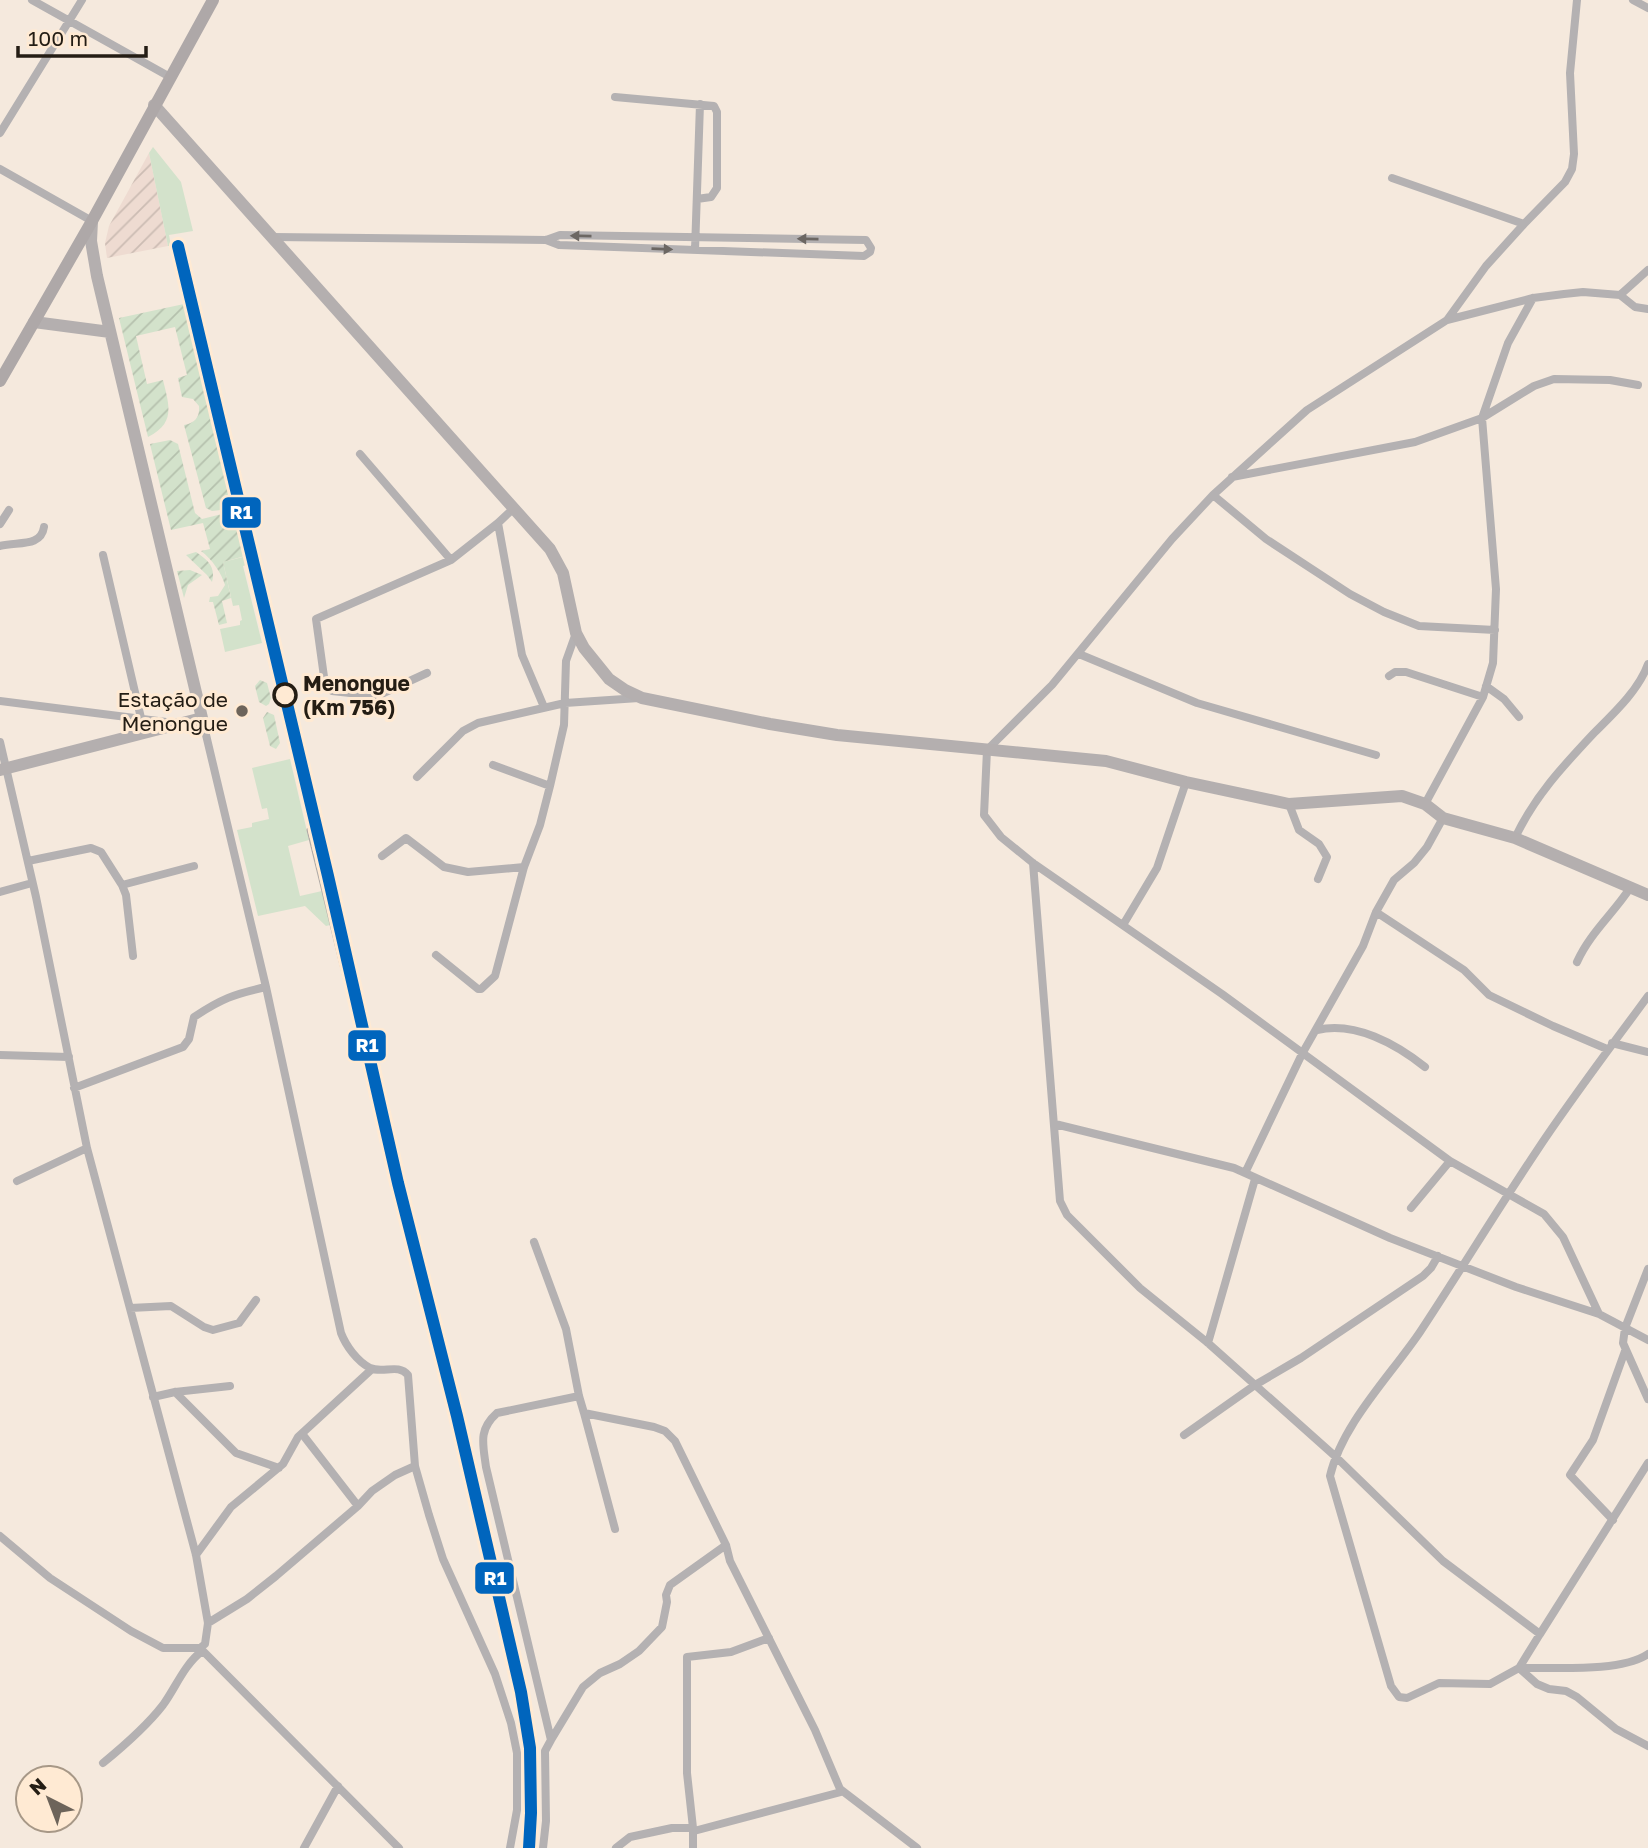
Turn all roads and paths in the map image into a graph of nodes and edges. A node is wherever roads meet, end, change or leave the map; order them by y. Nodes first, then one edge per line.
1 (32, 0) edge
2 (82, 0) edge
3 (213, 0) edge
4 (1577, 0) edge
5 (1633, 0) edge
6 (1648, 8) edge
7 (70, 21) junction
8 (170, 77) junction
9 (615, 97) dead end
10 (700, 104) junction
11 (154, 105) junction
12 (0, 133) edge
13 (0, 169) edge
14 (1392, 178) dead end
15 (697, 198) junction
16 (92, 221) junction
17 (1524, 224) junction
18 (273, 237) junction
19 (695, 238) junction
20 (546, 240) junction
21 (695, 250) junction
22 (1648, 270) edge
23 (1620, 295) junction
24 (1533, 298) junction
25 (1648, 309) edge
26 (1447, 320) junction
27 (34, 323) junction
28 (110, 332) junction
29 (0, 381) edge
30 (1638, 385) dead end
31 (1482, 418) junction
32 (360, 454) dead end
33 (1231, 478) junction
34 (1213, 495) junction
35 (514, 508) junction
36 (9, 510) dead end
37 (498, 523) junction
38 (0, 524) edge
39 (44, 527) dead end
40 (0, 546) edge
41 (103, 555) dead end
42 (451, 560) junction
43 (1496, 630) junction
44 (576, 633) junction
45 (1080, 654) junction
46 (1647, 671) edge
47 (428, 673) dead end
48 (1389, 676) dead end
49 (1486, 687) junction
50 (1483, 697) junction
51 (642, 698) junction
52 (0, 701) edge
53 (565, 703) junction
54 (544, 707) junction
55 (141, 718) junction
56 (202, 718) junction
57 (1519, 718) dead end
58 (179, 724) junction
59 (0, 742) edge
60 (987, 750) junction
61 (1376, 755) dead end
62 (493, 765) dead end
63 (3, 769) edge
64 (417, 777) dead end
65 (1186, 782) junction
66 (550, 786) junction
67 (1289, 804) junction
68 (1425, 804) junction
69 (1443, 817) junction
70 (1515, 838) junction
71 (383, 856) dead end
72 (28, 862) junction
73 (1033, 863) junction
74 (194, 866) dead end
75 (524, 867) junction
76 (1318, 879) dead end
77 (32, 883) junction
78 (122, 886) junction
79 (1630, 888) junction
80 (0, 892) edge
81 (1648, 895) edge
82 (1376, 912) junction
83 (1123, 925) junction
84 (436, 955) dead end
85 (133, 956) dead end
86 (1577, 962) dead end
87 (266, 987) junction
88 (1648, 996) edge
89 (1317, 1030) junction
90 (1609, 1046) junction
91 (1648, 1052) edge
92 (1302, 1054) junction
93 (0, 1055) edge
94 (69, 1057) junction
95 (1425, 1068) dead end
96 (74, 1088) junction
97 (1055, 1124) junction
98 (87, 1148) junction
99 (1450, 1160) junction
100 (1245, 1173) junction
101 (1255, 1179) junction
102 (17, 1181) dead end
103 (1509, 1194) junction
104 (1412, 1208) dead end
105 (534, 1242) dead end
106 (1438, 1256) junction
107 (1462, 1266) junction
108 (1648, 1269) edge
109 (256, 1300) dead end
110 (130, 1308) junction
111 (1599, 1314) junction
112 (1625, 1328) junction
113 (1648, 1340) edge
114 (1208, 1343) junction
115 (1625, 1351) junction
116 (372, 1369) junction
117 (1255, 1385) junction
118 (230, 1387) dead end
119 (175, 1392) junction
120 (579, 1396) junction
121 (153, 1397) junction
122 (1648, 1399) edge
123 (584, 1413) junction
124 (303, 1435) junction
125 (1184, 1435) dead end
126 (1336, 1457) junction
127 (1648, 1463) edge
128 (415, 1466) junction
129 (278, 1468) junction
130 (358, 1506) junction
131 (1612, 1520) junction
132 (615, 1529) dead end
133 (0, 1536) edge
134 (726, 1545) junction
135 (197, 1555) junction
136 (208, 1623) junction
137 (1540, 1634) junction
138 (769, 1638) junction
139 (201, 1650) junction
140 (1648, 1654) edge
141 (1519, 1668) junction
142 (551, 1740) junction
143 (1648, 1746) edge
144 (103, 1763) dead end
145 (338, 1786) junction
146 (840, 1788) junction
147 (693, 1828) junction
148 (304, 1848) edge
149 (398, 1848) edge
150 (510, 1848) edge
151 (543, 1848) edge
152 (616, 1848) edge
153 (693, 1848) edge
154 (917, 1848) edge

1 - 7 street
2 - 7 street
3 - 8 main road
4 - 17 street
5 - 6 street
7 - 8 street
7 - 12 street
8 - 11 main road
9 - 10 street
10 - 15 street
10 - 15 street
11 - 16 main road
11 - 18 street
13 - 16 street
14 - 17 street
15 - 19 street
16 - 27 main road
16 - 28 street
17 - 26 street
18 - 20 street
18 - 35 street
19 -> 20 street
19 - 21 street
21 -> 19 street
20 -> 21 street
22 - 23 street
23 - 24 street
23 - 25 street
24 - 26 street
24 - 31 street
26 - 33 street
27 - 28 street
27 - 29 main road
28 - 56 street
30 - 31 street
31 - 33 street
31 - 43 street
32 - 42 street
33 - 34 street
34 - 43 street
34 - 45 street
35 - 37 street
35 - 44 street
36 - 38 street
37 - 42 street
37 - 54 street
39 - 40 street
41 - 55 street
42 - 47 street
43 - 49 street
44 - 51 street
44 - 53 street
45 - 60 street
45 - 61 street
46 - 70 street
48 - 50 street
49 - 50 street
49 - 57 street
50 - 68 street
51 - 53 street
51 - 60 street
52 - 55 street
53 - 54 street
53 - 66 street
54 - 64 street
55 - 58 street
56 - 58 street
56 - 87 street
58 - 63 street
59 - 63 street
60 - 65 street
60 - 73 street
62 - 66 street
63 - 72 street
65 - 67 street
65 - 83 street
66 - 75 street
67 - 68 street
67 - 76 street
68 - 69 street
69 - 70 street
69 - 82 street
70 - 79 street
71 - 75 street
72 - 77 street
72 - 78 street
73 - 83 street
73 - 97 street
74 - 78 street
75 - 84 street
77 - 80 street
77 - 94 street
78 - 85 street
79 - 81 street
79 - 86 street
82 - 89 street
82 - 90 street
83 - 92 street
87 - 96 street
87 - 116 street
88 - 90 street
89 - 92 street
89 - 95 street
90 - 91 street
90 - 103 street
92 - 99 street
92 - 100 street
93 - 94 street
94 - 96 street
96 - 98 street
97 - 100 street
97 - 114 street
98 - 102 street
98 - 110 street
99 - 103 street
99 - 104 street
100 - 101 street
101 - 106 street
101 - 114 street
103 - 107 street
103 - 111 street
105 - 120 street
106 - 107 street
106 - 117 street
107 - 111 street
107 - 126 street
108 - 112 street
109 - 110 street
110 - 121 street
111 - 112 street
112 - 113 street
112 - 115 street
114 - 117 street
115 - 122 street
115 - 131 street
116 - 124 street
116 - 128 street
117 - 125 street
117 - 126 street
118 - 119 street
119 - 121 street
119 - 129 street
120 - 123 street
120 - 142 street
121 - 135 street
123 - 132 street
123 - 134 street
124 - 129 street
124 - 130 street
126 - 137 street
126 - 141 street
127 - 131 street
128 - 130 street
128 - 150 street
129 - 135 street
130 - 136 street
131 - 137 street
133 - 139 street
134 - 138 street
134 - 142 street
135 - 136 street
136 - 139 street
137 - 141 street
138 - 146 street
138 - 147 street
139 - 144 street
139 - 145 street
140 - 141 street
141 - 143 street
142 - 151 street
145 - 148 street
145 - 149 street
146 - 147 street
146 - 154 street
147 - 152 street
147 - 153 street

